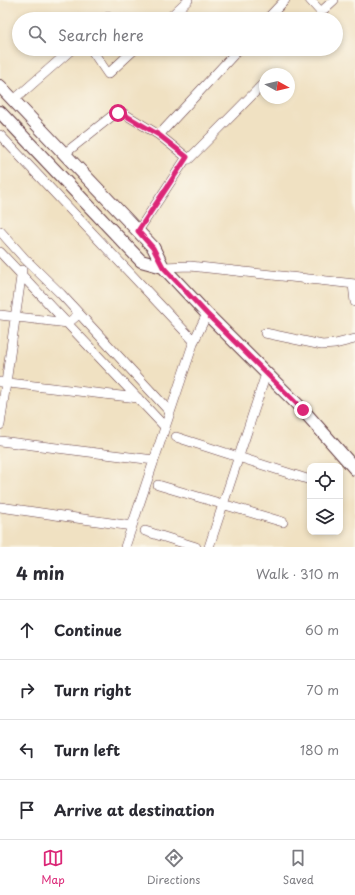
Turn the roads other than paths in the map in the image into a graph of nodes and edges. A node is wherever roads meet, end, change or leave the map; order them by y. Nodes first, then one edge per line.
1 (188, 0) edge
2 (285, 0) edge
3 (310, 0) edge
4 (334, 0) edge
5 (175, 12) edge
6 (274, 12) edge
7 (64, 56) edge
8 (96, 56) edge
9 (127, 56) edge
10 (232, 56) edge
11 (0, 86) edge
12 (259, 88) edge
13 (14, 100) junction
14 (0, 112) edge
15 (0, 135) edge
16 (159, 135) junction
17 (64, 154) junction
18 (187, 157) junction
19 (0, 231) edge
20 (138, 231) junction
21 (9, 240) junction
22 (0, 252) edge
23 (26, 259) junction
24 (163, 267) junction
25 (21, 273) junction
26 (354, 284) edge
27 (355, 302) edge
28 (79, 314) junction
29 (207, 314) junction
30 (0, 315) edge
31 (14, 317) junction
32 (68, 323) junction
33 (265, 333) dead end
34 (355, 339) edge
35 (194, 341) junction
36 (266, 374) junction
37 (3, 382) edge
38 (138, 398) junction
39 (170, 412) junction
40 (0, 425) edge
41 (165, 427) junction
42 (176, 437) dead end
43 (0, 441) edge
44 (239, 456) junction
45 (154, 460) junction
46 (355, 469) edge
47 (307, 479) dead end
48 (158, 485) dead end
49 (223, 505) junction
50 (0, 507) edge
51 (283, 522) dead end
52 (132, 526) junction
53 (145, 531) dead end
54 (125, 547) edge
55 (196, 547) edge
56 (209, 547) edge

1 - 5 street
2 - 6 street
3 - 4 street
7 - 13 street
8 - 9 street
10 - 16 street
11 - 13 street
12 - 18 street
13 - 17 street
14 - 24 street
15 - 35 street
16 - 17 street
16 - 18 street
17 - 20 street
18 - 20 street
19 - 21 street
20 - 24 street
21 - 22 street
21 - 23 street
22 - 25 street
23 - 25 street
23 - 28 street
24 - 26 street
24 - 29 street
25 - 31 street
25 - 32 street
26 - 27 street
28 - 32 street
28 - 39 street
29 - 35 street
29 - 36 street
30 - 31 street
31 - 32 street
31 - 37 street
32 - 38 street
33 - 34 street
35 - 39 street
36 - 44 street
36 - 46 street
37 - 38 street
37 - 40 street
38 - 41 street
39 - 41 street
41 - 45 street
42 - 44 street
43 - 45 street
44 - 47 street
44 - 49 street
45 - 52 street
48 - 49 street
49 - 51 street
49 - 56 street
50 - 52 street
52 - 54 street
53 - 55 street

